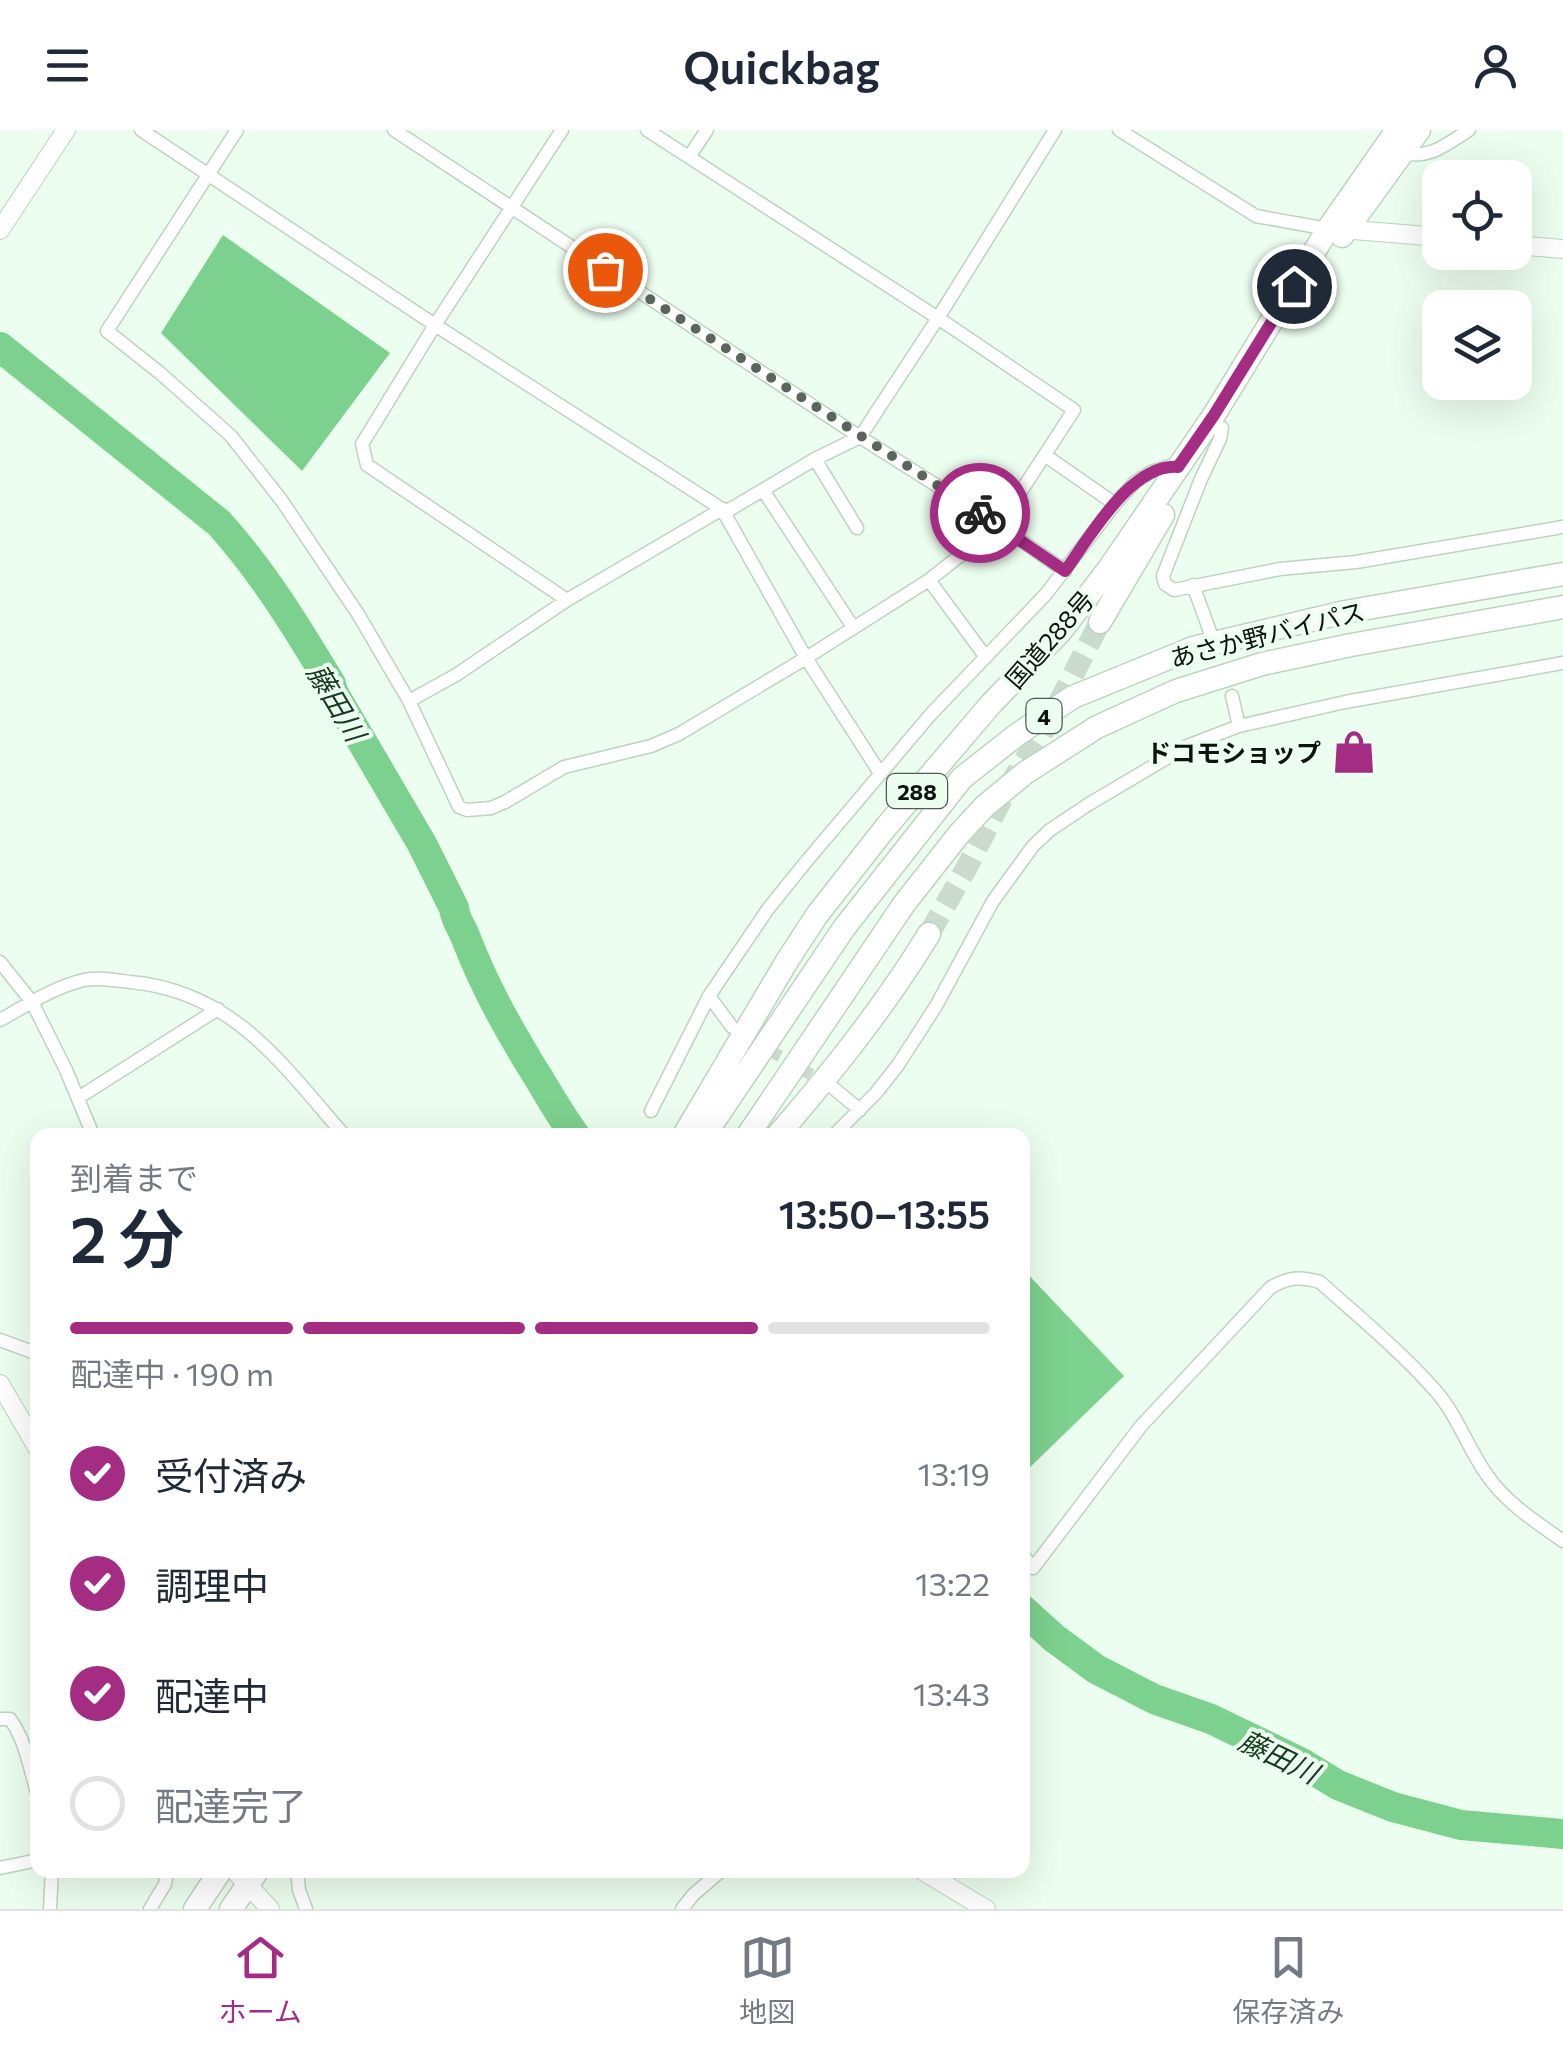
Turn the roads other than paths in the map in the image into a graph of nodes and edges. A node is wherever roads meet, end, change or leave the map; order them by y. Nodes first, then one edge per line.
1 (66, 130) edge
2 (141, 130) edge
3 (238, 130) edge
4 (394, 130) edge
5 (562, 130) edge
6 (647, 130) edge
7 (706, 130) edge
8 (1055, 130) edge
9 (1119, 130) edge
10 (1420, 130) edge
11 (1468, 130) edge
12 (1395, 142) edge
13 (689, 157) junction
14 (208, 174) junction
15 (510, 208) junction
16 (1337, 229) junction
17 (0, 230) edge
18 (1422, 236) edge
19 (1532, 246) edge
20 (1563, 249) edge
21 (938, 318) junction
22 (435, 325) junction
23 (1222, 428) junction
24 (860, 437) junction
25 (1046, 456) junction
26 (815, 459) junction
27 (1178, 467) junction
28 (762, 490) junction
29 (1114, 504) junction
30 (722, 509) junction
31 (999, 525) junction
32 (1563, 527) edge
33 (857, 528) dead end
34 (1065, 571) junction
35 (1563, 574) edge
36 (928, 580) junction
37 (1193, 585) junction
38 (567, 600) junction
39 (1563, 607) edge
40 (1100, 622) tunnel mouth
41 (853, 627) junction
42 (1213, 640) dead end
43 (985, 656) junction
44 (806, 658) junction
45 (1563, 663) edge
46 (1232, 696) dead end
47 (409, 701) junction
48 (1238, 726) junction
49 (880, 773) junction
50 (929, 934) tunnel mouth
51 (0, 962) edge
52 (709, 996) junction
53 (32, 1002) junction
54 (218, 1009) junction
55 (0, 1020) edge
56 (732, 1027) tunnel mouth
57 (832, 1086) tunnel mouth
58 (78, 1098) junction
59 (860, 1110) junction
60 (651, 1111) dead end
61 (89, 1128) edge
62 (338, 1128) edge
63 (688, 1128) edge
64 (711, 1128) edge
65 (753, 1128) edge
66 (784, 1128) edge
67 (841, 1128) edge
68 (0, 1340) edge
69 (30, 1351) edge
70 (0, 1384) edge
71 (30, 1435) edge
72 (1563, 1541) edge
73 (1030, 1564) edge
74 (0, 1719) edge
75 (30, 1769) edge
76 (30, 1862) edge
77 (0, 1868) edge
78 (52, 1878) edge
79 (166, 1878) edge
80 (216, 1878) edge
81 (246, 1878) edge
82 (249, 1878) edge
83 (298, 1878) edge
84 (713, 1878) edge
85 (934, 1878) edge
86 (50, 1909) edge
87 (150, 1909) edge
88 (195, 1909) edge
89 (231, 1909) edge
90 (270, 1909) edge
91 (306, 1909) edge
92 (682, 1909) edge
93 (986, 1909) edge

1 - 17 street
2 - 14 street
3 - 14 street
4 - 15 street
5 - 15 street
6 - 13 street
7 - 13 street
8 - 21 street
9 - 16 street
10 - 12 highway, 国道288号 / 288
11 - 12 street
12 - 16 highway, 国道288号 / 288
13 - 21 street
14 - 22 street
14 - 47 street
15 - 22 street
15 - 24 street
16 - 18 street
16 - 23 highway, 国道288号 / 288
16 - 27 highway, 国道288号 / 288
19 - 20 street
21 - 24 street
21 - 25 street
22 - 30 street
22 - 38 street
23 - 37 street
23 - 40 highway, 国道288号 / 288
24 - 26 street
24 - 31 street
25 - 29 street
25 - 31 street
26 - 28 street
26 - 33 street
27 - 29 street
27 - 63 highway, 国道288号 / 288
28 - 30 street
28 - 41 street
29 - 34 street
30 - 38 street
30 - 44 street
31 - 34 street
31 - 36 street
32 - 37 street
34 - 43 street
35 - 64 highway, あさか野バイパス / 4
36 - 41 street
36 - 43 street
37 - 42 street
38 - 47 street
39 - 65 highway, あさか野バイパス / 4
41 - 44 street
43 - 49 street
44 - 47 street
44 - 49 street
45 - 48 street
46 - 48 street
48 - 59 street
49 - 52 street
50 - 66 highway
51 - 53 street
52 - 56 street
52 - 60 street
53 - 54 street
53 - 55 street
53 - 58 street
54 - 58 street
54 - 62 street
57 - 59 street
58 - 61 street
59 - 67 street
68 - 69 street
70 - 71 street
72 - 73 street
74 - 75 street
76 - 77 street
78 - 86 street
79 - 87 street
80 - 88 highway
81 - 89 highway
82 - 90 street
83 - 91 street
84 - 92 street
85 - 93 street

